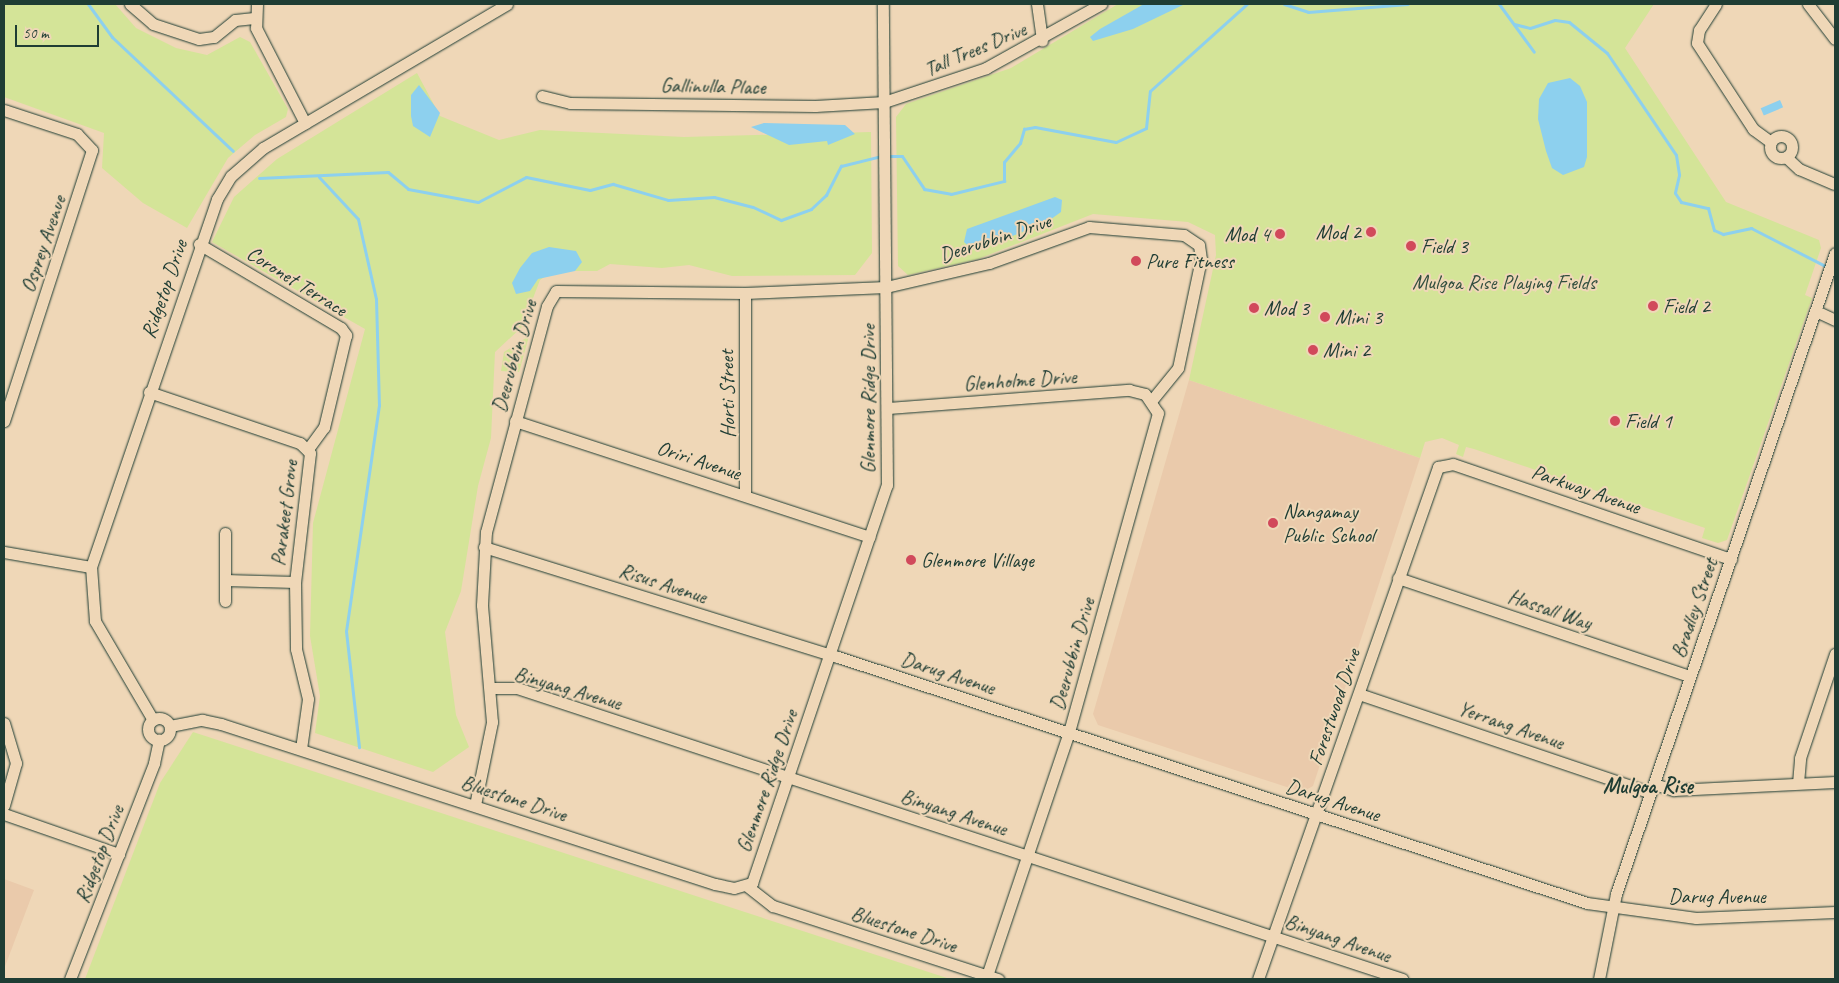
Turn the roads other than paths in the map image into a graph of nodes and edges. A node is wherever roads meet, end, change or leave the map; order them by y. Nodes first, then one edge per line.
1 (130, 4) edge
2 (257, 4) edge
3 (507, 4) edge
4 (883, 4) edge
5 (1037, 4) edge
6 (1101, 4) edge
7 (1716, 4) edge
8 (1808, 4) edge
9 (254, 18) junction
10 (1835, 39) edge
11 (1042, 41) junction
12 (542, 96) dead end
13 (884, 102) junction
14 (4, 110) edge
15 (305, 123) junction
16 (1834, 184) dead end
17 (199, 244) junction
18 (1835, 253) edge
19 (886, 287) junction
20 (745, 294) junction
21 (1816, 311) junction
22 (1835, 320) edge
23 (149, 392) junction
24 (1152, 400) junction
25 (888, 408) junction
26 (4, 421) edge
27 (515, 421) junction
28 (308, 449) junction
29 (1433, 475) joint
30 (745, 494) junction
31 (225, 533) dead end
32 (870, 537) junction
33 (484, 547) junction
34 (4, 552) edge
35 (1730, 558) junction
36 (91, 567) junction
37 (1398, 578) junction
38 (225, 580) junction
39 (295, 582) junction
40 (225, 601) dead end
41 (1835, 654) edge
42 (830, 656) junction
43 (1690, 676) junction
44 (492, 688) junction
45 (1359, 694) junction
46 (153, 720) junction
47 (4, 723) edge
48 (170, 726) junction
49 (1069, 732) junction
50 (159, 740) junction
51 (301, 749) junction
52 (788, 777) junction
53 (1835, 782) edge
54 (1798, 784) junction
55 (1652, 788) junction
56 (4, 805) edge
57 (475, 805) junction
58 (4, 814) edge
59 (1317, 814) junction
60 (119, 854) junction
61 (1027, 856) junction
62 (715, 884) joint
63 (747, 886) junction
64 (1613, 908) junction
65 (1835, 912) edge
66 (1275, 937) junction
67 (992, 977) edge
68 (70, 979) edge
69 (1258, 979) edge
70 (1402, 979) edge
71 (1599, 979) edge

1 - 9 street
2 - 9 street
3 - 15 street, Ridgetop Drive
4 - 13 street, Glenmore Ridge Drive
5 - 11 street
6 - 11 street, Tall Trees Drive
7 - 16 street
8 - 10 street
9 - 15 street
11 - 13 street, Tall Trees Drive
12 - 13 street, Gallinulla Place
13 - 19 street, Glenmore Ridge Drive
14 - 26 street, Osprey Avenue
15 - 17 street, Ridgetop Drive
17 - 23 street, Ridgetop Drive
17 - 28 street, Coronet Terrace
18 - 21 street, Bradley Street
19 - 20 street, Deerubbin Drive
19 - 24 street, Deerubbin Drive
19 - 25 street, Glenmore Ridge Drive
20 - 27 street, Deerubbin Drive
20 - 30 street, Horti Street
21 - 22 street
21 - 35 street, Bradley Street
23 - 28 street, Parakeet Grove
23 - 36 street, Ridgetop Drive
24 - 25 street, Glenholme Drive
24 - 49 street, Deerubbin Drive
25 - 32 street, Glenmore Ridge Drive
27 - 30 street, Oriri Avenue
27 - 33 street, Deerubbin Drive
28 - 39 street, Parakeet Grove
29 - 35 street, Parkway Avenue
29 - 37 street, Forestwood Drive
30 - 32 street, Oriri Avenue
31 - 38 street
32 - 42 street, Glenmore Ridge Drive
33 - 42 street, Risus Avenue
33 - 44 street, Deerubbin Drive
34 - 36 street
35 - 43 street, Bradley Street
36 - 46 street, Ridgetop Drive
37 - 43 street, Hassall Way
37 - 45 street, Forestwood Drive
38 - 39 street
38 - 40 street
39 - 51 street, Parakeet Grove
41 - 54 street
42 - 49 street, Darug Avenue
42 - 52 street, Glenmore Ridge Drive
43 - 55 street, Bradley Street
44 - 52 street, Binyang Avenue
44 - 57 street, Deerubbin Drive
45 - 55 street, Yerrang Avenue
45 - 59 street, Forestwood Drive
46 - 48 street
46 - 50 street
47 - 56 street
48 - 50 street
48 - 51 street, Bluestone Drive
49 - 59 street, Darug Avenue
49 - 61 street, Deerubbin Drive
50 - 60 street, Ridgetop Drive
51 - 57 street, Bluestone Drive
52 - 61 street, Binyang Avenue
52 - 63 street, Glenmore Ridge Drive
53 - 54 street, Yerrang Avenue
54 - 55 street, Yerrang Avenue
55 - 64 street, Bradley Street
57 - 62 street, Bluestone Drive
58 - 60 street
59 - 64 street, Darug Avenue
59 - 66 street, Forestwood Drive
60 - 68 street, Ridgetop Drive
61 - 66 street, Binyang Avenue
61 - 67 street, Deerubbin Drive
62 - 63 street, Glenmore Ridge Drive
63 - 67 street, Bluestone Drive
64 - 65 street, Darug Avenue
64 - 71 street, Bradley Street
66 - 69 street, Forestwood Drive
66 - 70 street, Binyang Avenue

